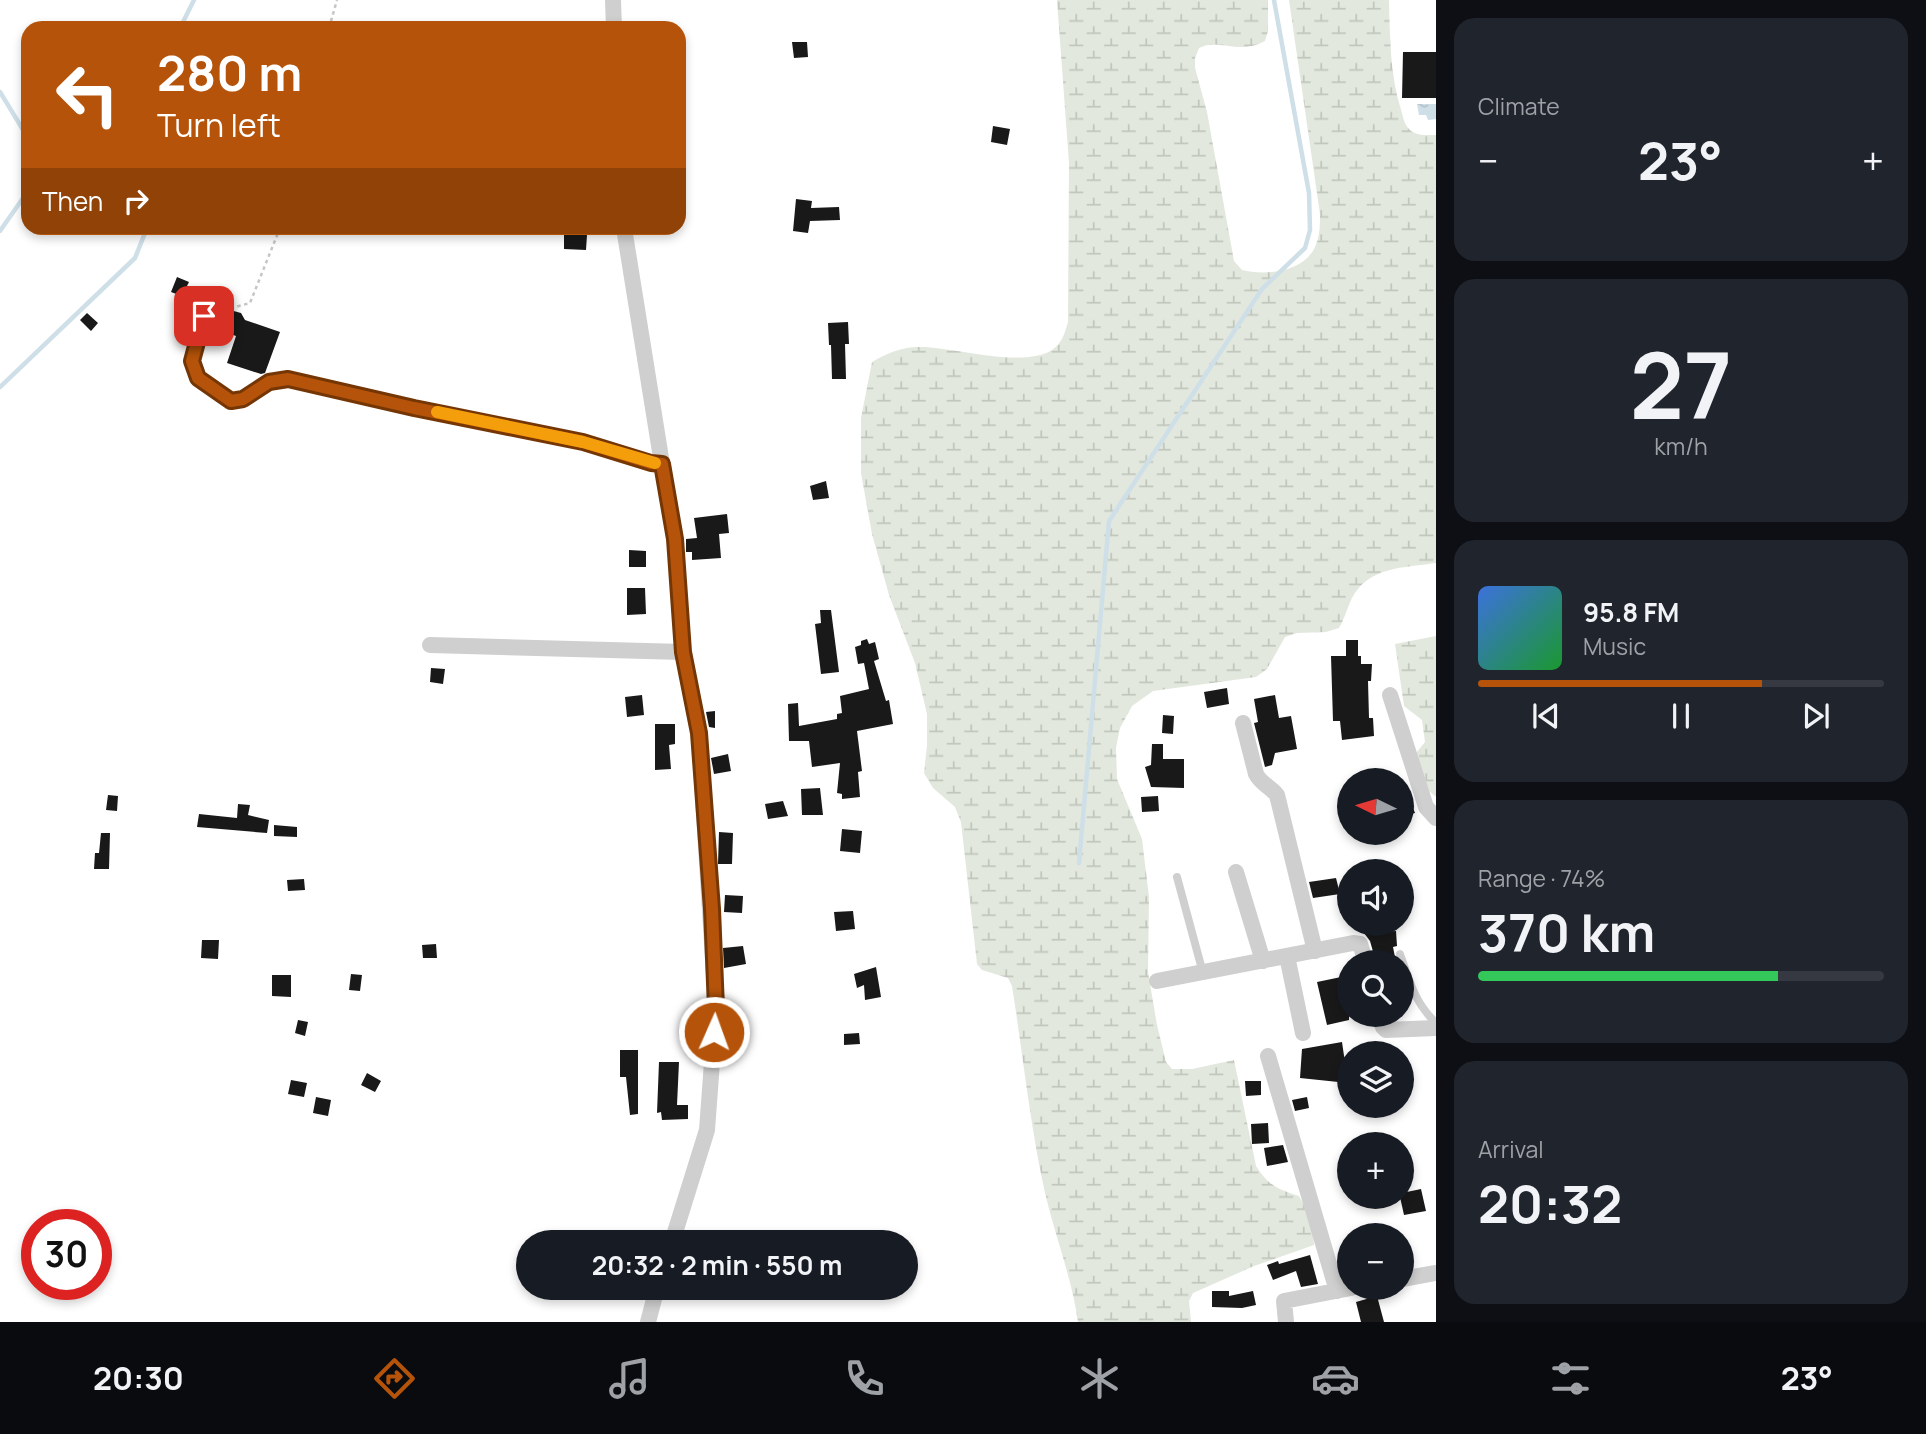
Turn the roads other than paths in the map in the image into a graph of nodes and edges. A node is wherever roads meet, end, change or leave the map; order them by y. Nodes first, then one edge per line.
1 (613, 0) edge
2 (614, 21) edge
3 (625, 235) edge
4 (204, 316) road end
5 (662, 464) junction
6 (430, 645) dead end
7 (683, 652) junction
8 (1390, 695) dead end
9 (1243, 723) dead end
10 (1436, 818) edge
11 (1236, 872) dead end
12 (1177, 877) dead end
13 (1362, 950) edge
14 (1315, 951) junction
15 (1287, 956) junction
16 (1263, 961) junction
17 (1203, 973) junction
18 (1157, 981) dead end
19 (1414, 993) edge
20 (1436, 1023) edge
21 (1382, 1027) edge
22 (1436, 1028) edge
23 (1303, 1033) dead end
24 (1268, 1056) dead end
25 (676, 1230) edge
26 (1337, 1268) edge
27 (1436, 1273) edge
28 (1414, 1277) edge
29 (1337, 1290) edge
30 (654, 1300) edge
31 (648, 1322) edge
32 (1286, 1322) edge

1 - 2 street
3 - 5 street
4 - 5 street
5 - 7 street
6 - 7 street
7 - 25 street
8 - 10 street
9 - 14 street
11 - 16 street
12 - 17 lane
13 - 14 street
14 - 15 street
15 - 16 street
15 - 23 street
16 - 17 street
17 - 18 street
19 - 20 lane
21 - 22 street
24 - 26 street
27 - 28 street
29 - 32 street
30 - 31 street

